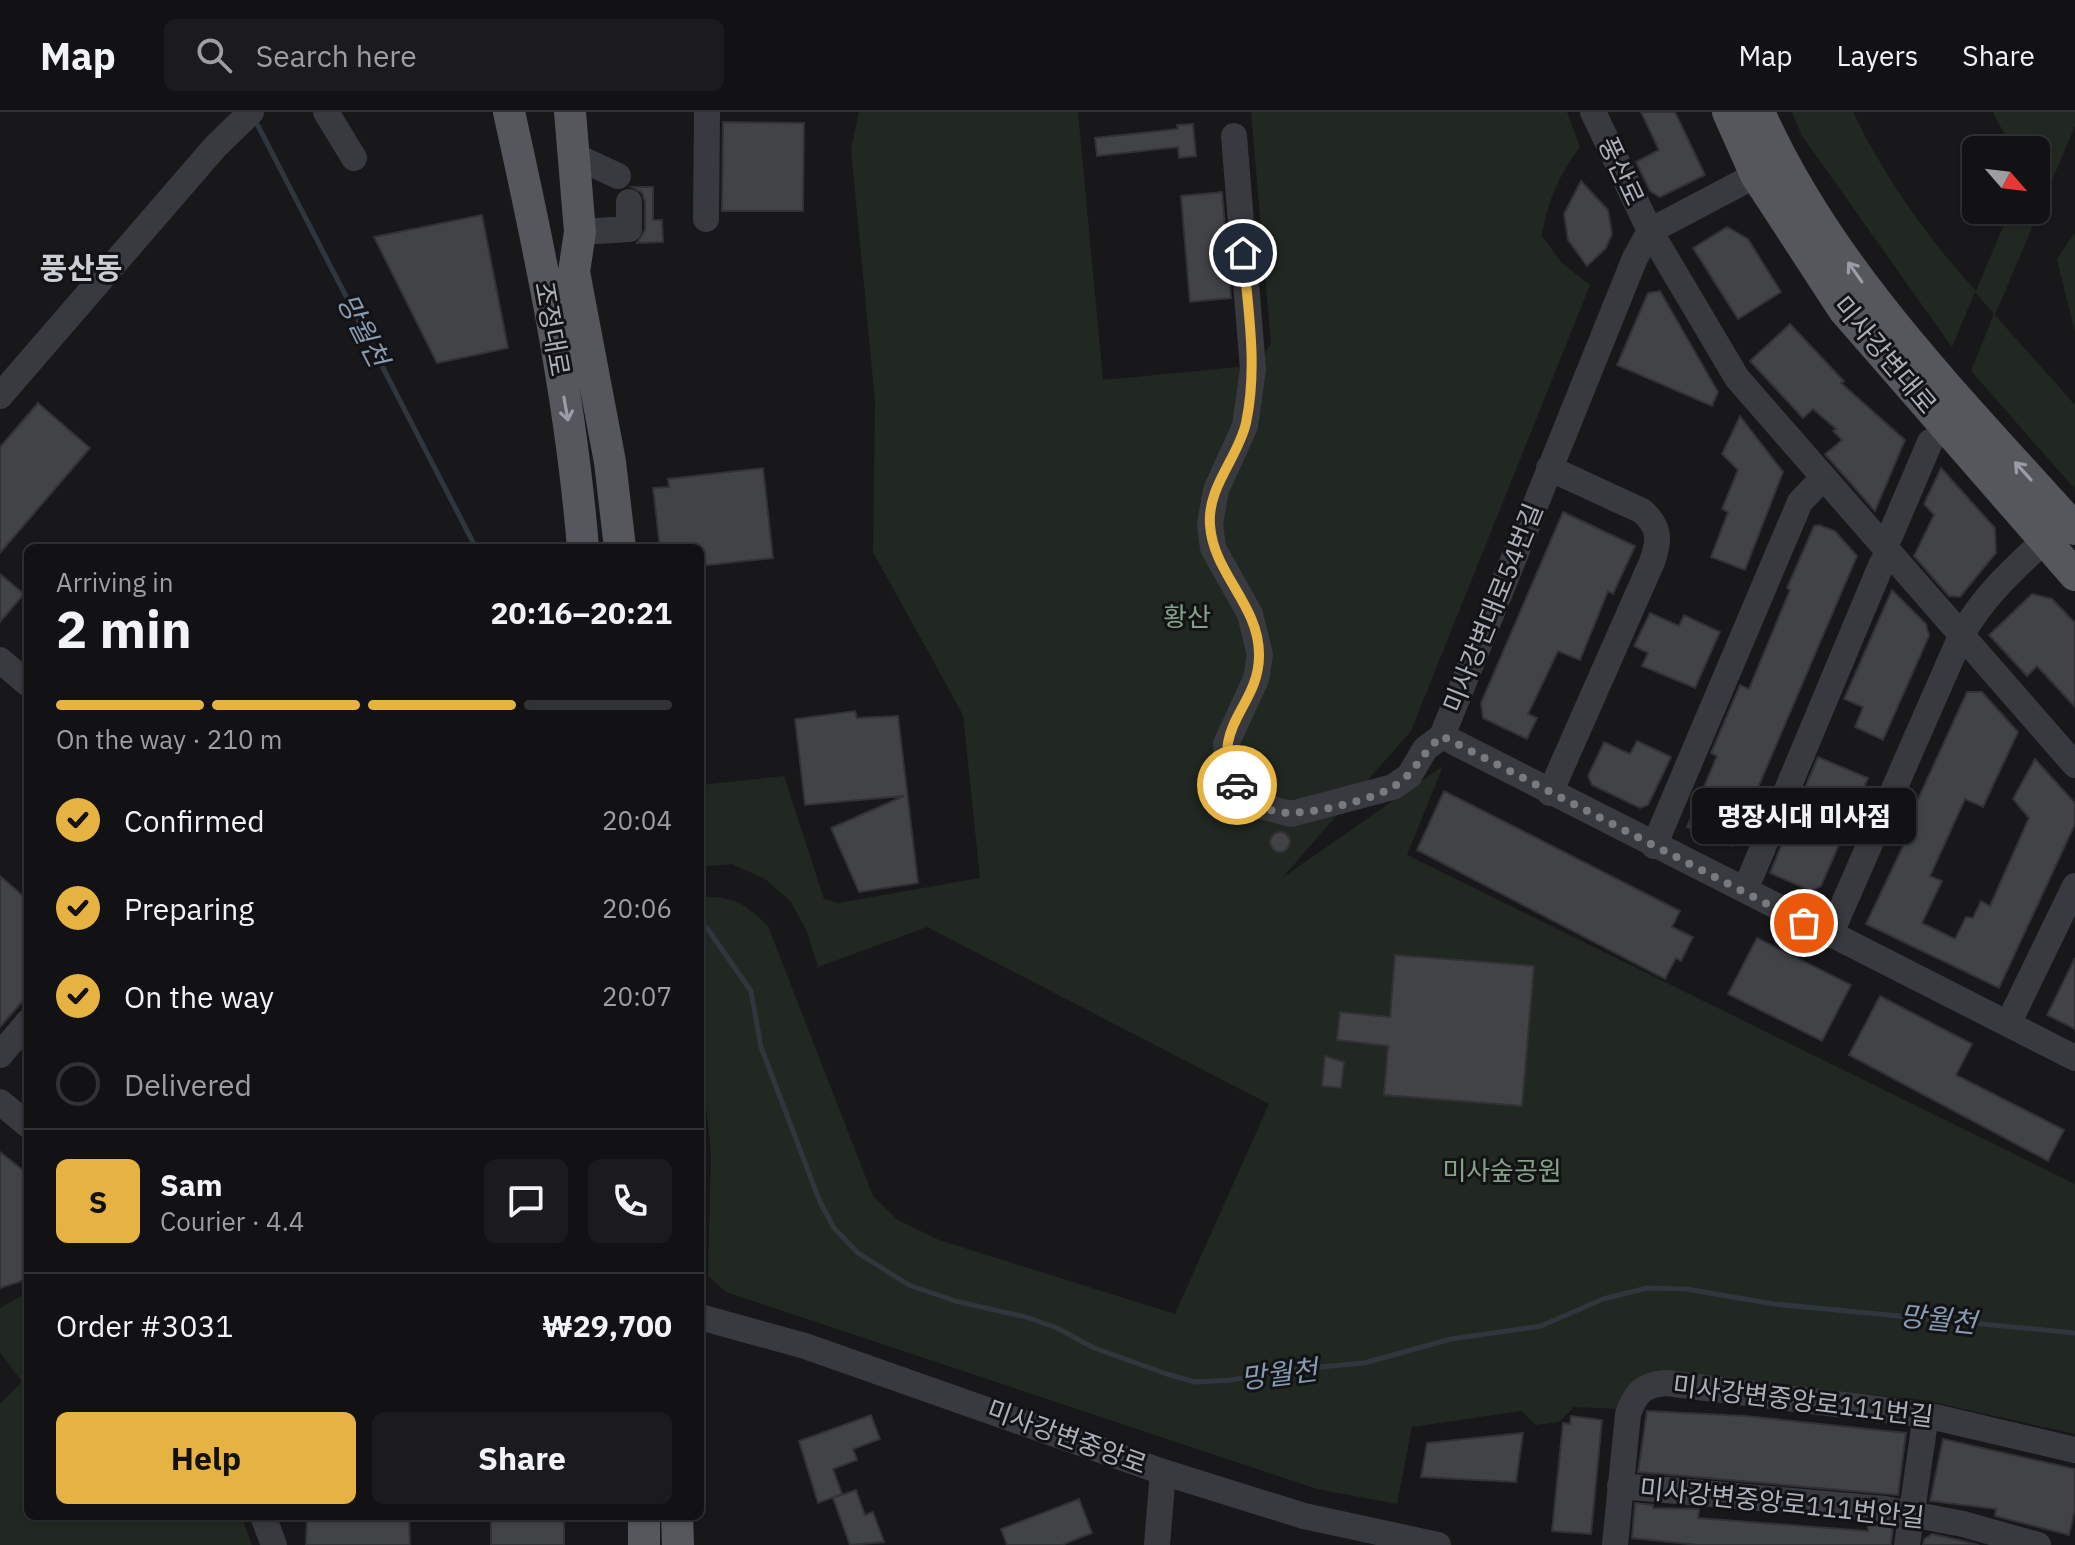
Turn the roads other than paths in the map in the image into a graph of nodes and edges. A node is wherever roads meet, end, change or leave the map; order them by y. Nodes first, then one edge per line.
1 (251, 112) edge
2 (326, 112) edge
3 (509, 112) edge
4 (526, 112) edge
5 (551, 112) edge
6 (570, 112) edge
7 (707, 112) edge
8 (1593, 112) edge
9 (1728, 112) edge
10 (1759, 112) edge
11 (1234, 136) dead end
12 (573, 155) junction
13 (354, 158) dead end
14 (1770, 168) junction
15 (618, 176) dead end
16 (629, 202) dead end
17 (532, 215) junction
18 (706, 219) dead end
19 (1650, 231) junction
20 (580, 232) junction
21 (574, 272) junction
22 (0, 396) edge
23 (1930, 442) dead end
24 (1549, 468) junction
25 (1823, 478) junction
26 (2075, 529) edge
27 (1890, 536) dead end
28 (2044, 541) junction
29 (583, 544) edge
30 (620, 544) edge
31 (1882, 563) dead end
32 (2075, 575) edge
33 (1961, 636) junction
34 (0, 660) edge
35 (24, 681) edge
36 (1442, 736) junction
37 (2075, 765) edge
38 (1550, 793) junction
39 (1654, 846) junction
40 (1751, 876) dead end
41 (2075, 886) edge
42 (1830, 935) junction
43 (2008, 1024) junction
44 (24, 1027) edge
45 (0, 1055) edge
46 (2075, 1058) edge
47 (0, 1102) edge
48 (24, 1122) edge
49 (704, 1318) edge
50 (1926, 1415) junction
51 (2075, 1450) edge
52 (1163, 1472) junction
53 (1620, 1486) junction
54 (1913, 1513) junction
55 (265, 1520) edge
56 (644, 1520) edge
57 (677, 1520) edge
58 (274, 1545) edge
59 (644, 1545) edge
60 (678, 1545) edge
61 (1157, 1545) edge
62 (1438, 1545) edge
63 (1615, 1545) edge
64 (1907, 1545) edge
65 (2038, 1545) edge

1 - 22 street
2 - 13 street
3 - 17 main road, 조정대로
4 - 17 main road
5 - 21 main road
6 - 12 main road, 조정대로
7 - 18 street
8 - 19 street, 풍산로
9 - 14 main road, 미사강변대로
10 - 14 main road, 미사강변대로
11 - 36 street
12 - 15 street
12 - 20 main road, 조정대로
14 - 19 street
26 -> 14 main road, 미사강변대로
14 - 28 main road, 미사강변대로
16 - 20 street
17 -> 29 main road, 조정대로
19 - 24 street, 미사강변대로54번길
19 - 25 street, 풍산로
20 - 21 main road, 조정대로
21 - 30 main road, 조정대로
23 - 27 street
24 - 36 street, 미사강변대로54번길
24 - 38 street
25 - 33 street, 풍산로
25 - 39 street
28 - 32 main road, 미사강변대로
28 - 33 street
31 - 40 street
33 - 37 street, 풍산로
33 - 42 street
34 - 35 street
36 - 38 street, 미사강변대로54번길
38 - 39 street, 미사강변대로54번길
39 - 42 street, 미사강변대로54번길
41 - 43 street
42 - 43 street, 미사강변대로54번길
43 - 46 street, 미사강변대로54번길
44 - 45 street
47 - 48 street
49 - 52 street, 미사강변중앙로
50 - 51 street, 미사강변중앙로111번길
50 - 53 street, 미사강변중앙로111번길
50 - 54 street
52 - 61 street
52 - 62 street, 미사강변중앙로
53 - 54 street, 미사강변중앙로111번안길
53 - 63 street, 미사강변중앙로111번길
54 - 64 street
54 - 65 street, 미사강변중앙로111번안길
55 - 58 street
56 - 59 main road
57 - 60 main road

